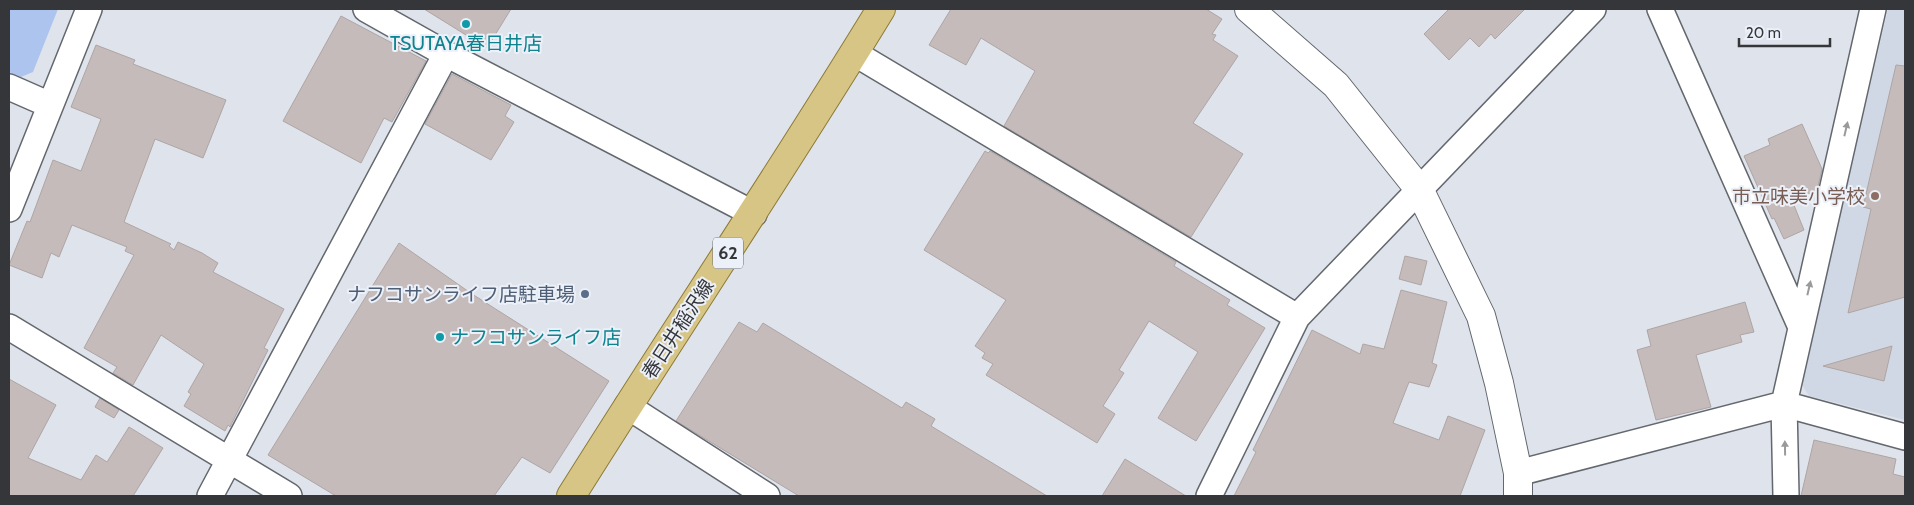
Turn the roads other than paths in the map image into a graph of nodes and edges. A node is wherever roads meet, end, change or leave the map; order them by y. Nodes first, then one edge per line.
1 (89, 9) edge
2 (366, 9) edge
3 (881, 9) edge
4 (1249, 9) edge
5 (1594, 9) edge
6 (1660, 9) edge
7 (1873, 9) edge
8 (446, 54) junction
9 (854, 54) junction
10 (9, 87) edge
11 (50, 105) junction
12 (1419, 189) junction
13 (9, 210) edge
14 (754, 214) junction
15 (1297, 317) junction
16 (1800, 326) junction
17 (9, 327) edge
18 (1784, 404) junction
19 (627, 406) junction
20 (1905, 437) edge
21 (230, 460) junction
22 (1518, 485) edge
23 (210, 496) edge
24 (289, 496) edge
25 (572, 496) edge
26 (767, 496) edge
27 (1209, 496) edge
28 (1786, 496) edge

1 - 11 street
2 - 8 street
3 - 9 main road, 春日井稲沢線 / 62
4 - 12 street
5 - 12 street
6 - 16 street
16 -> 7 street
8 - 14 street
8 - 21 street
9 - 14 main road, 春日井稲沢線 / 62
9 - 15 street
10 - 11 street
11 - 13 street
12 - 15 street
12 - 22 street
14 - 19 main road, 春日井稲沢線 / 62
15 - 27 street
16 - 18 street
17 - 21 street
18 - 20 street
18 - 22 street
28 -> 18 street
19 - 25 main road, 春日井稲沢線 / 62
19 - 26 street
21 - 23 street
21 - 24 street

